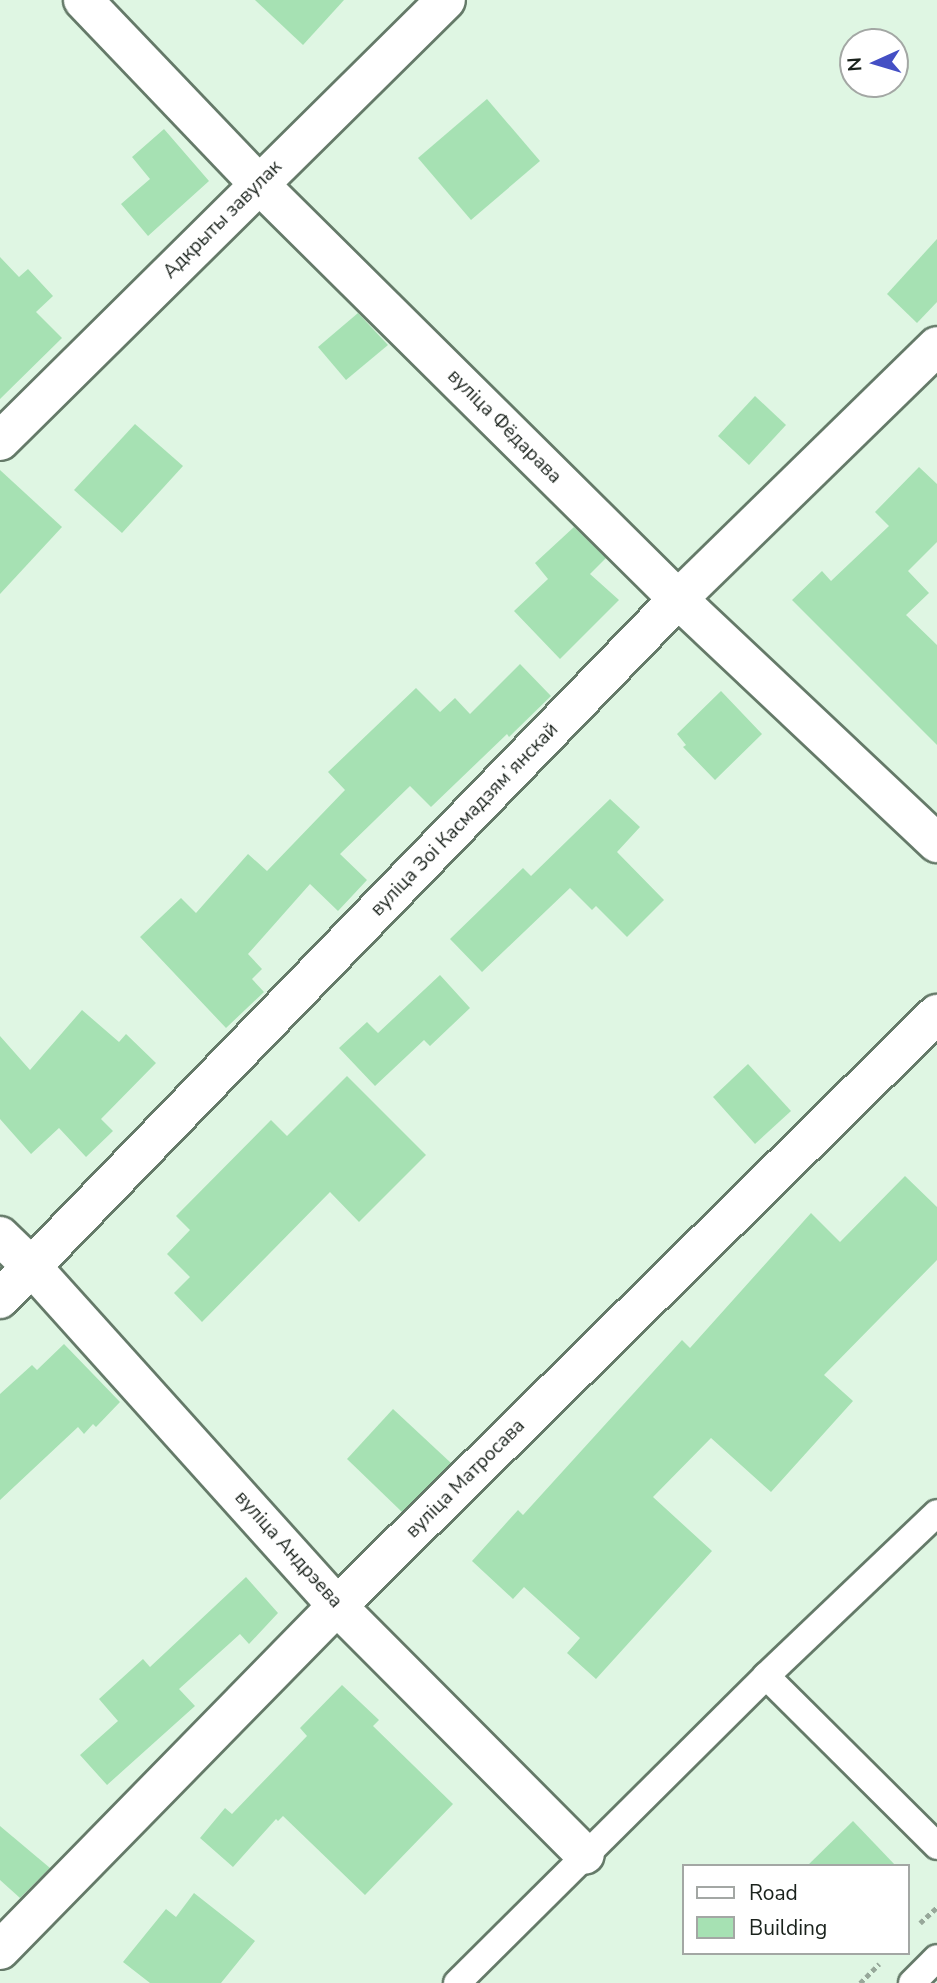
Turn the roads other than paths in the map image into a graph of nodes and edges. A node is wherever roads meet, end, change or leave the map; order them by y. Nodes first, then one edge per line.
1 (83, 0) edge
2 (446, 0) edge
3 (259, 184) junction
4 (937, 346) edge
5 (0, 440) edge
6 (678, 599) junction
7 (937, 843) edge
8 (937, 1014) edge
9 (0, 1236) edge
10 (33, 1268) junction
11 (0, 1299) edge
12 (937, 1513) edge
13 (337, 1606) junction
14 (766, 1676) junction
15 (937, 1846) edge
16 (585, 1855) junction
17 (0, 1950) edge
18 (937, 1958) edge
19 (457, 1983) edge
20 (912, 1983) edge

1 - 3 street, вуліца Фёдарава
2 - 3 street, Адкрыты завулак
3 - 5 street, Адкрыты завулак
3 - 6 street, вуліца Фёдарава
4 - 6 street, вуліца Зоі Касмадзямʼянскай
6 - 7 street, вуліца Фёдарава
6 - 10 street, вуліца Зоі Касмадзямʼянскай
8 - 13 street, вуліца Матросава
9 - 10 street, вуліца Андрэева
10 - 11 street, вуліца Зоі Касмадзямʼянскай
10 - 13 street, вуліца Андрэева
12 - 14 lane
13 - 16 street, вуліца Андрэева
13 - 17 street, вуліца Матросава
14 - 15 lane
14 - 16 lane
16 - 19 lane
18 - 20 lane

